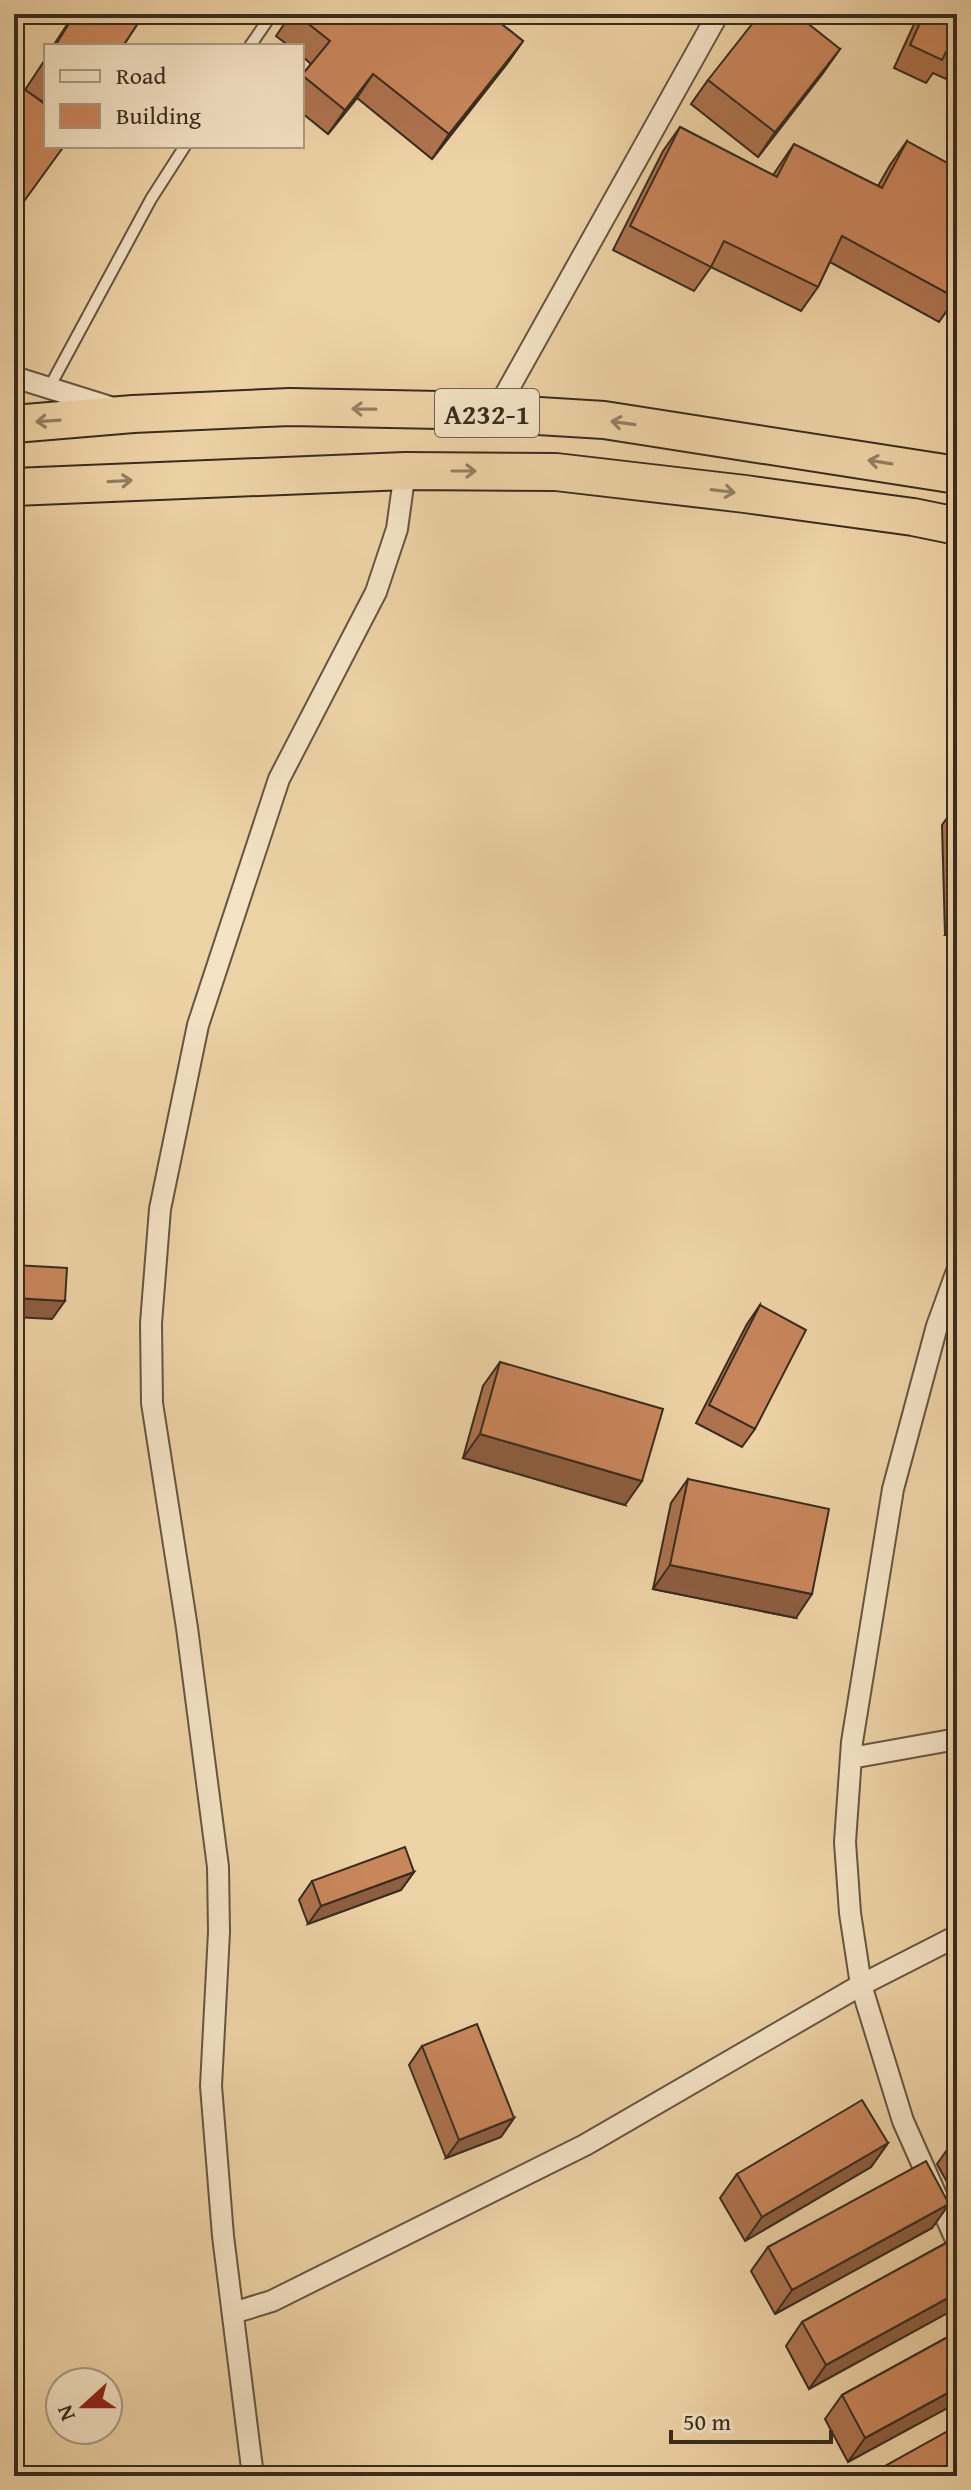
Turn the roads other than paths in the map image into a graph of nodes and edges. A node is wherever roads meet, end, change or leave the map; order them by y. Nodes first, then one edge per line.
1 (272, 14) edge
2 (718, 14) edge
3 (251, 44) edge
4 (184, 148) edge
5 (14, 377) edge
6 (49, 388) junction
7 (495, 413) junction
8 (133, 414) junction
9 (14, 424) edge
10 (405, 471) junction
11 (957, 475) edge
12 (14, 487) edge
13 (957, 526) edge
14 (957, 1271) edge
15 (957, 1739) edge
16 (851, 1758) junction
17 (957, 1936) edge
18 (861, 1985) junction
19 (957, 2242) edge
20 (233, 2313) junction
21 (253, 2476) edge

1 - 3 lane
2 - 7 street
4 - 6 lane
5 - 6 street
6 - 8 street
7 -> 8 highway, A232-1
11 -> 7 highway, A232-1
8 -> 9 highway, A232-1
12 -> 10 highway, A232-1
10 -> 13 highway, A232-1
10 - 20 street
14 - 16 street
15 - 16 street
16 - 18 street
17 - 18 street
18 - 19 street
18 - 20 street
20 - 21 street

